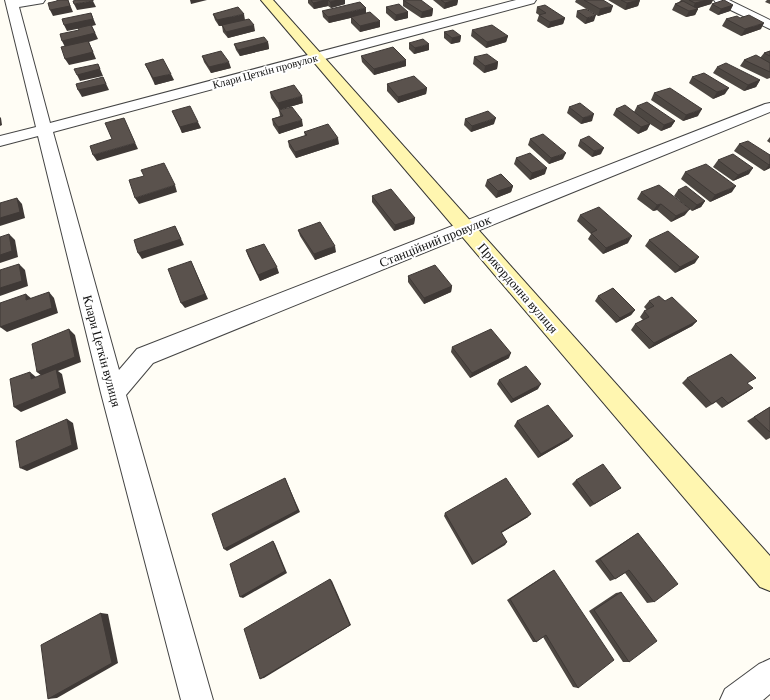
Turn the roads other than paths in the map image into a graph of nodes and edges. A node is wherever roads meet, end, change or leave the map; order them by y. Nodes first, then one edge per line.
1 (39, 0) edge
2 (267, 0) edge
3 (530, 0) edge
4 (720, 0) edge
5 (12, 3) edge
6 (770, 25) edge
7 (317, 57) junction
8 (770, 107) edge
9 (45, 129) junction
10 (0, 141) edge
11 (466, 228) junction
12 (113, 393) junction
13 (770, 576) edge
14 (770, 675) edge
15 (197, 700) edge
16 (736, 700) edge

1 - 5 street
2 - 7 street, Прикордонна вулиця
3 - 7 street, Клари Цеткін провулок
4 - 6 street
5 - 9 street, Клари Цеткін вулиця
7 - 9 street, Клари Цеткін провулок
7 - 11 street, Прикордонна вулиця
8 - 11 street, Станційний провулок
9 - 10 street, Клари Цеткін провулок
9 - 12 street, Клари Цеткін вулиця
11 - 12 street, Станційний провулок
11 - 13 street, Прикордонна вулиця
12 - 15 street, Клари Цеткін вулиця
14 - 16 street

